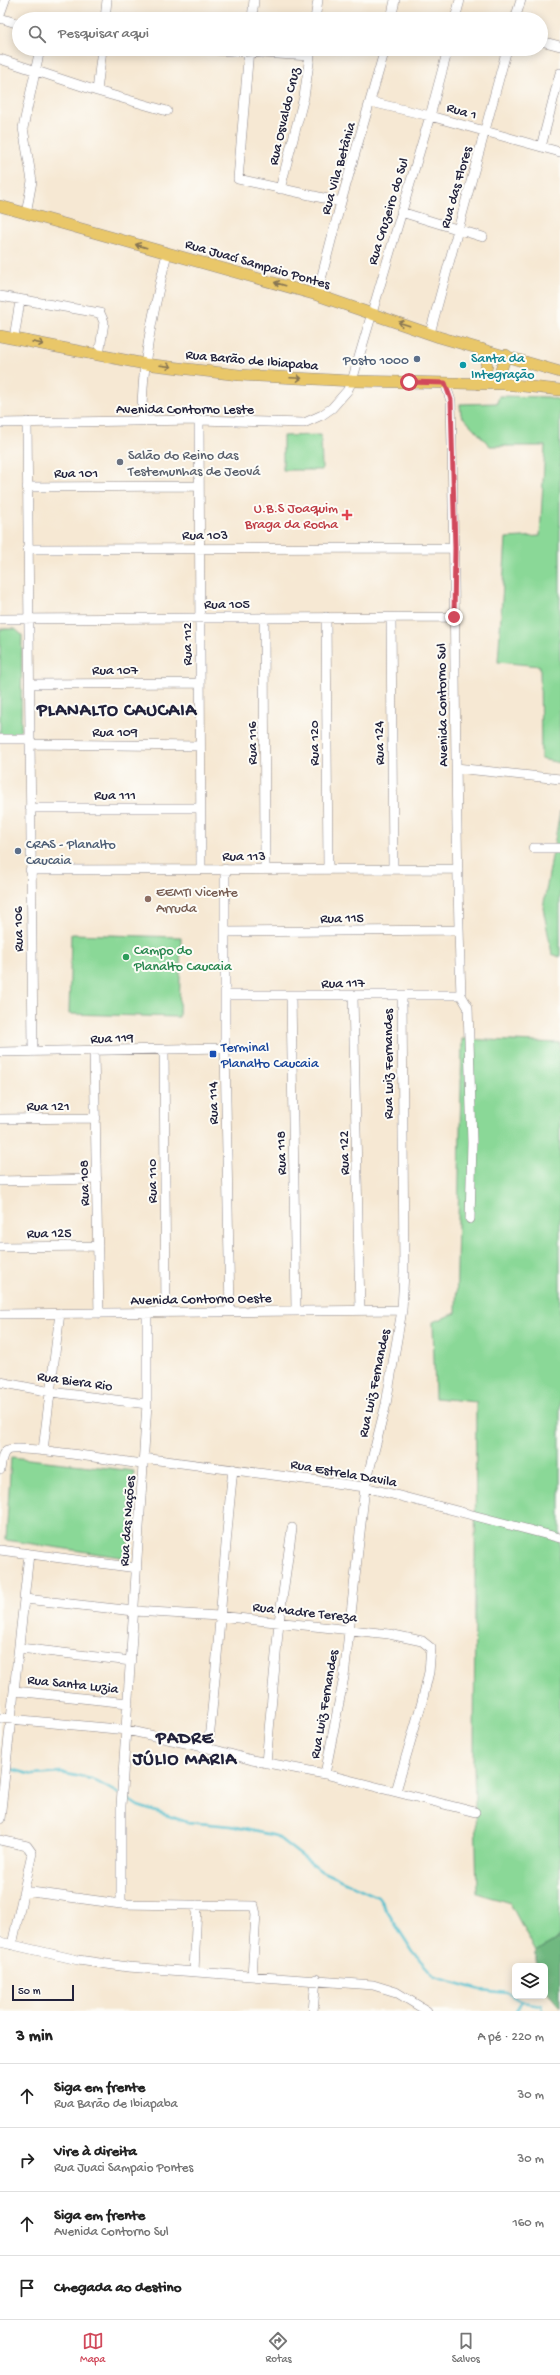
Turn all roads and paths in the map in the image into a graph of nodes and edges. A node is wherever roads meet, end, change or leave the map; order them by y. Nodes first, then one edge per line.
1 (5, 0) edge
2 (107, 0) edge
3 (254, 0) edge
4 (318, 0) edge
5 (395, 0) edge
6 (460, 0) edge
7 (521, 0) edge
8 (106, 12) edge
9 (253, 12) edge
10 (316, 12) edge
11 (392, 12) edge
12 (459, 12) edge
13 (517, 12) edge
14 (0, 14) edge
15 (0, 18) edge
16 (12, 22) edge
17 (548, 43) edge
18 (560, 46) edge
19 (39, 56) edge
20 (101, 56) edge
21 (249, 56) edge
22 (309, 56) edge
23 (383, 56) edge
24 (446, 56) edge
25 (505, 56) edge
26 (0, 59) edge
27 (36, 70) junction
28 (560, 73) edge
29 (97, 91) junction
30 (370, 102) junction
31 (167, 111) dead end
32 (430, 116) junction
33 (485, 131) junction
34 (541, 147) junction
35 (560, 152) edge
36 (280, 189) junction
37 (341, 202) junction
38 (0, 206) edge
39 (401, 212) junction
40 (26, 214) junction
41 (457, 229) junction
42 (483, 237) dead end
43 (167, 253) junction
44 (317, 295) junction
45 (0, 296) edge
46 (20, 301) junction
47 (372, 314) junction
48 (430, 333) junction
49 (0, 336) edge
50 (14, 338) junction
51 (482, 349) junction
52 (99, 355) junction
53 (506, 356) junction
54 (145, 364) junction
55 (560, 372) edge
56 (352, 381) junction
57 (445, 383) junction
58 (479, 384) junction
59 (504, 384) junction
60 (560, 390) edge
61 (199, 420) junction
62 (142, 421) junction
63 (26, 422) junction
64 (0, 423) edge
65 (27, 486) junction
66 (198, 486) junction
67 (199, 548) junction
68 (455, 548) junction
69 (27, 549) junction
70 (200, 617) junction
71 (264, 617) junction
72 (326, 617) junction
73 (454, 617) junction
74 (27, 618) junction
75 (390, 618) junction
76 (0, 619) edge
77 (200, 682) junction
78 (30, 684) junction
79 (0, 739) edge
80 (30, 742) junction
81 (200, 746) junction
82 (456, 768) junction
83 (560, 779) edge
84 (30, 808) junction
85 (200, 808) junction
86 (532, 848) dead end
87 (560, 848) edge
88 (393, 868) junction
89 (458, 868) junction
90 (201, 869) junction
91 (226, 869) junction
92 (265, 869) junction
93 (328, 869) junction
94 (30, 870) junction
95 (459, 930) junction
96 (226, 932) junction
97 (226, 995) junction
98 (402, 995) junction
99 (461, 995) junction
100 (291, 996) junction
101 (354, 996) junction
102 (225, 1048) junction
103 (164, 1049) junction
104 (0, 1052) edge
105 (33, 1052) junction
106 (94, 1052) junction
107 (96, 1118) junction
108 (0, 1119) edge
109 (96, 1179) junction
110 (0, 1181) edge
111 (470, 1218) dead end
112 (98, 1246) junction
113 (0, 1247) edge
114 (296, 1310) junction
115 (360, 1310) junction
116 (402, 1310) junction
117 (230, 1312) junction
118 (60, 1313) junction
119 (147, 1313) junction
120 (166, 1313) junction
121 (0, 1314) edge
122 (99, 1314) junction
123 (0, 1382) edge
124 (51, 1392) junction
125 (146, 1404) junction
126 (43, 1450) junction
127 (143, 1461) junction
128 (0, 1466) edge
129 (233, 1469) junction
130 (365, 1487) junction
131 (292, 1528) dead end
132 (560, 1538) edge
133 (0, 1550) edge
134 (29, 1554) junction
135 (137, 1568) junction
136 (25, 1599) junction
137 (134, 1611) junction
138 (219, 1616) junction
139 (279, 1622) junction
140 (349, 1631) junction
141 (20, 1648) junction
142 (131, 1661) junction
143 (15, 1691) junction
144 (128, 1703) junction
145 (0, 1718) edge
146 (12, 1719) junction
147 (127, 1730) junction
148 (208, 1748) junction
149 (266, 1762) junction
150 (325, 1774) junction
151 (396, 1791) junction
152 (475, 1812) dead end
153 (0, 1819) edge
154 (0, 1840) edge
155 (24, 1891) junction
156 (121, 1904) junction
157 (197, 1905) junction
158 (0, 1942) edge
159 (12, 1945) junction
160 (194, 1972) junction
161 (252, 1976) junction
162 (316, 1979) junction
163 (313, 2011) edge
164 (427, 2011) edge

1 - 14 street
2 - 8 street
3 - 9 street
4 - 10 street
5 - 11 street
6 - 12 street
7 - 13 street
15 - 16 street
17 - 18 street
19 - 27 street
20 - 29 street
21 - 36 street
22 - 36 street, Rua Osvaldo Cruz
23 - 30 street, Rua Vila Betânia
24 - 32 street, Rua Cruzeiro do Sul
25 - 33 street, Rua das Flores
26 - 27 street
27 - 29 street
27 - 40 street
28 - 34 street
29 - 31 street
30 - 32 street, Rua 1
30 - 37 street, Rua Vila Betânia
32 - 33 street, Rua 1
32 - 39 street, Rua Cruzeiro do Sul
33 - 34 street, Rua 1
33 - 41 street, Rua das Flores
34 - 35 street, Rua 1
36 - 37 street
37 - 44 street, Rua Vila Betânia
38 - 40 main road, Rua Juací Sampaio Pontes
39 - 41 street
39 - 47 street, Rua Cruzeiro do Sul
43 -> 40 main road, Rua Juací Sampaio Pontes
41 - 42 street
41 - 48 street, Rua das Flores
44 -> 43 main road, Rua Juací Sampaio Pontes
43 - 54 street
44 - 47 main road, Rua Juací Sampaio Pontes
45 - 46 street
46 - 50 street
46 - 52 street
48 -> 47 main road, Rua Juací Sampaio Pontes
47 - 56 street, Rua Cruzeiro do Sul
48 - 51 main road, Rua Juací Sampaio Pontes
49 - 50 main road, Rua Barão de Ibiapaba
50 -> 52 main road, Rua Barão de Ibiapaba
51 - 53 main road, Rua Juací Sampaio Pontes
51 - 58 main road
52 - 54 main road, Rua Barão de Ibiapaba
53 - 55 main road, Rua Juací Sampaio Pontes
53 - 59 main road
54 -> 56 main road, Rua Barão de Ibiapaba
54 - 62 street
56 - 57 main road, Rua Barão de Ibiapaba
56 - 61 street, Avenida Contorno Leste
57 - 58 main road, Rua Barão de Ibiapaba
57 - 68 street, Avenida Contorno Sul
58 - 59 main road, Rua Barão de Ibiapaba
59 - 60 main road, Rua Barão de Ibiapaba
61 - 62 street, Avenida Contorno Leste
61 - 66 street, Rua 112
62 - 63 street, Avenida Contorno Leste
63 - 64 street, Avenida Contorno Leste
63 - 65 street, Rua 106
65 - 66 street, Rua 101
65 - 69 street, Rua 106
66 - 67 street, Rua 112
67 - 68 street, Rua 103
67 - 69 street, Rua 103
67 - 70 street, Rua 112
68 - 73 street, Avenida Contorno Sul
69 - 74 street, Rua 106
70 - 71 street, Rua 105
70 - 74 street, Rua 105
70 - 77 street, Rua 112
71 - 72 street, Rua 105
71 - 92 street, Rua 116
72 - 75 street, Rua 105
72 - 93 street, Rua 120
73 - 75 street, Rua 105
73 - 82 street, Avenida Contorno Sul
74 - 76 street, Rua 105
74 - 78 street, Rua 106
75 - 88 street, Rua 124
77 - 78 street, Rua 107
77 - 81 street, Rua 112
78 - 80 street, Rua 106
79 - 80 street, Rua 109
80 - 81 street, Rua 109
80 - 84 street, Rua 106
81 - 85 street, Rua 112
82 - 83 street
82 - 89 street, Avenida Contorno Sul
84 - 85 street, Rua 111
84 - 94 street, Rua 106
85 - 90 street, Rua 112
86 - 87 street
88 - 89 street, Rua 113
88 - 93 street, Rua 113
89 - 95 street, Avenida Contorno Sul
90 - 91 street, Rua 113
90 - 94 street, Rua 113
91 - 92 street, Rua 113
91 - 96 street, Rua 114
92 - 93 street, Rua 113
94 - 105 street, Rua 106
95 - 96 street, Rua 115
95 - 99 street, Avenida Contorno Sul
96 - 97 street, Rua 114
97 - 100 street, Rua 117
97 - 102 street, Rua 114
98 - 99 street, Rua 117
98 - 101 street, Rua 117
98 - 116 street, Rua Luiz Fernandes
99 - 111 street, Avenida Contorno Sul
100 - 101 street, Rua 117
100 - 114 street, Rua 118
101 - 115 street, Rua 122
102 - 103 street, Rua 119
102 - 117 street, Rua 114
103 - 106 street, Rua 119
103 - 120 street, Rua 110
104 - 105 street, Rua 119
105 - 106 street, Rua 119
106 - 107 street, Rua 108
107 - 108 street, Rua 121
107 - 109 street, Rua 108
109 - 110 street
109 - 112 street, Rua 108
112 - 113 street, Rua 125
112 - 122 street, Rua 108
114 - 115 street, Avenida Contorno Oeste
114 - 117 street, Avenida Contorno Oeste
115 - 116 street, Avenida Contorno Oeste
116 - 130 street, Rua Luiz Fernandes
117 - 120 street, Avenida Contorno Oeste
118 - 121 street, Avenida Contorno Oeste
118 - 122 street, Avenida Contorno Oeste
118 - 124 street
119 - 120 street, Avenida Contorno Oeste
119 - 122 street, Avenida Contorno Oeste
119 - 125 street, Rua das Nações
123 - 124 street, Rua Biera Rio
124 - 125 street, Rua Biera Rio
124 - 126 street
125 - 127 street, Rua das Nações
126 - 127 street, Rua Estrela Davila
126 - 128 street, Rua Estrela Davila
127 - 129 street, Rua Estrela Davila
127 - 135 street, Rua das Nações
129 - 130 street, Rua Estrela Davila
129 - 138 street
130 - 132 street, Rua Estrela Davila
130 - 140 street, Rua Luiz Fernandes
131 - 139 street
133 - 134 street
134 - 135 street
134 - 136 street
135 - 137 street, Rua das Nações
136 - 137 street, Rua Madre Tereza
136 - 141 street
137 - 138 street, Rua Madre Tereza
137 - 142 street, Rua das Nações
138 - 139 street, Rua Madre Tereza
138 - 148 street
139 - 140 street, Rua Madre Tereza
139 - 149 street
140 - 150 street, Rua Luiz Fernandes
140 - 151 street, Rua Madre Tereza
141 - 142 street
141 - 143 street
142 - 144 street, Rua das Nações
143 - 144 street, Rua Santa Luzia
143 - 146 street
144 - 147 street, Rua das Nações
145 - 146 street
146 - 147 street
146 - 153 street
147 - 148 street
147 - 156 street, Rua das Nações
148 - 149 street
149 - 150 street
150 - 151 street
151 - 152 street
154 - 155 street
155 - 156 street
155 - 159 street
156 - 157 street
157 - 160 street
157 - 161 street
158 - 159 street
159 - 160 street
160 - 161 street
161 - 162 street
162 - 163 street
162 - 164 street

